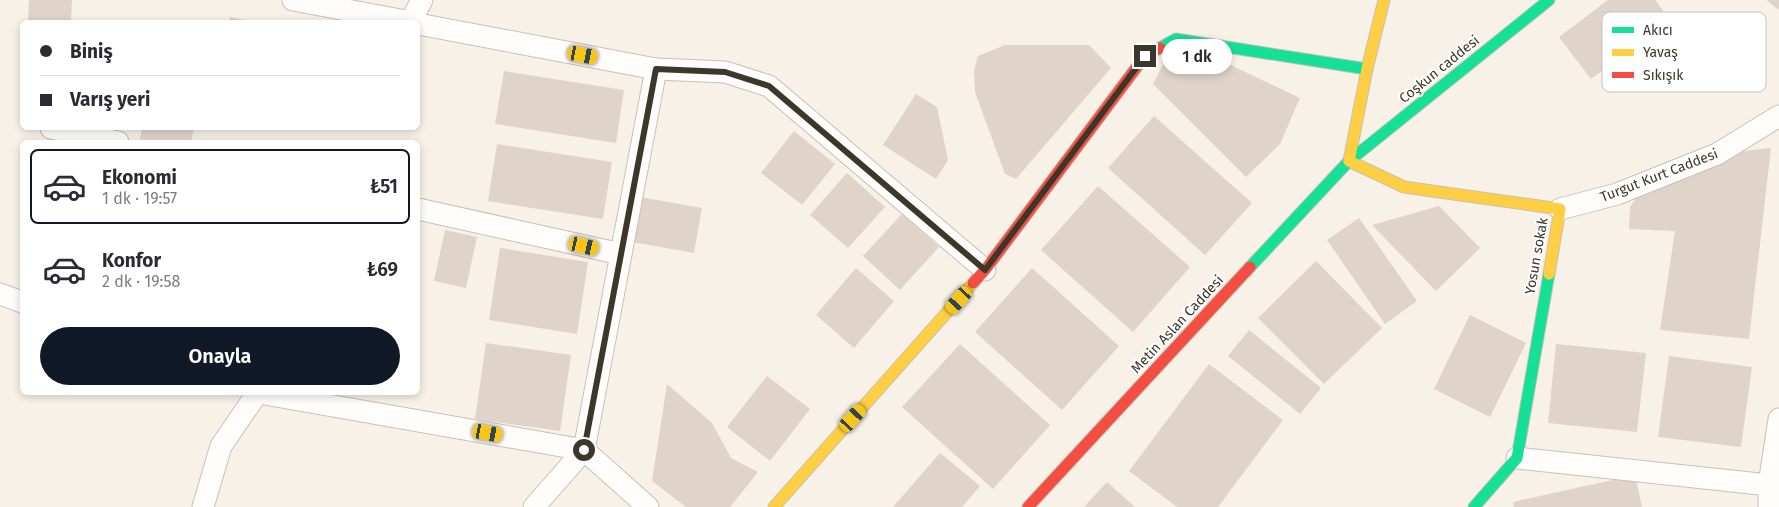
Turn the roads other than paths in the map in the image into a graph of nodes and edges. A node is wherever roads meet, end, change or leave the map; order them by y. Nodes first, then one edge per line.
1 (293, 0) edge
2 (422, 0) edge
3 (1384, 0) edge
4 (1549, 0) edge
5 (400, 20) edge
6 (412, 20) edge
7 (420, 24) edge
8 (656, 69) junction
9 (1367, 69) junction
10 (1779, 116) edge
11 (61, 130) edge
12 (108, 140) edge
13 (1349, 161) junction
14 (420, 209) edge
15 (1560, 209) junction
16 (621, 254) junction
17 (985, 270) junction
18 (0, 294) edge
19 (20, 301) edge
20 (256, 395) edge
21 (268, 395) edge
22 (1779, 419) edge
23 (584, 450) junction
24 (1517, 458) junction
25 (1769, 485) junction
26 (203, 507) edge
27 (534, 507) edge
28 (648, 507) edge
29 (774, 507) edge
30 (1028, 507) edge
31 (1474, 507) edge
32 (1769, 507) edge

1 - 5 street
2 - 6 street
3 - 9 street
4 - 13 street, Coşkun caddesi
7 - 8 street
8 - 16 street
8 - 17 street
9 - 13 street
9 - 17 street
10 - 15 street, Turgut Kurt Caddesi
11 - 12 street
13 - 15 street, Yosun sokak
13 - 30 street, Metin Aslan Caddesi
14 - 16 street
15 - 24 street, Yosun sokak
16 - 23 street
17 - 29 street
18 - 19 street
20 - 26 street
21 - 23 street
22 - 25 street
23 - 27 street
23 - 28 street
24 - 25 street
24 - 31 street
25 - 32 street

